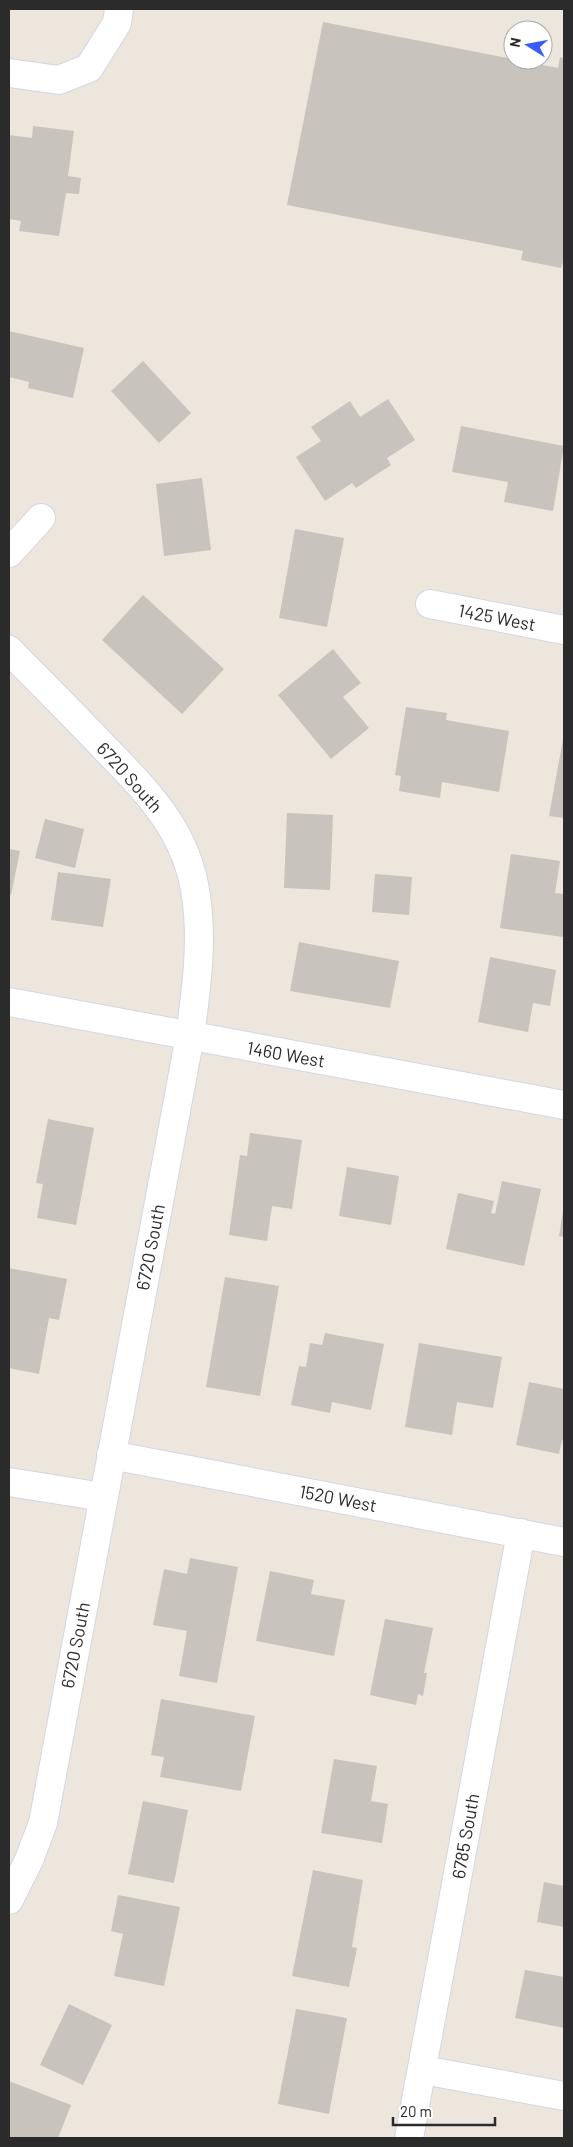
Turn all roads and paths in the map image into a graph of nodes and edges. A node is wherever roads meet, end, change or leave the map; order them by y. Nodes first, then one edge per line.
1 (119, 9) edge
2 (9, 73) edge
3 (40, 518) dead end
4 (9, 553) edge
5 (430, 604) dead end
6 (564, 630) edge
7 (9, 650) edge
8 (9, 1002) edge
9 (190, 1036) junction
10 (564, 1105) edge
11 (111, 1455) junction
12 (9, 1482) edge
13 (103, 1497) junction
14 (520, 1533) junction
15 (564, 1542) edge
16 (9, 1900) edge
17 (423, 2070) junction
18 (564, 2096) edge
19 (409, 2138) edge

1 - 2 street
3 - 4 street
5 - 6 street, 1425 West
7 - 9 street, 6720 South
8 - 9 street, 1460 West
9 - 10 street, 1460 West
9 - 11 street, 6720 South
11 - 13 street, 6720 South
11 - 14 street, 1520 West
12 - 13 street
13 - 16 street, 6720 South
14 - 15 street, 1520 West
14 - 17 street, 6785 South
17 - 18 street
17 - 19 street, 6785 South

